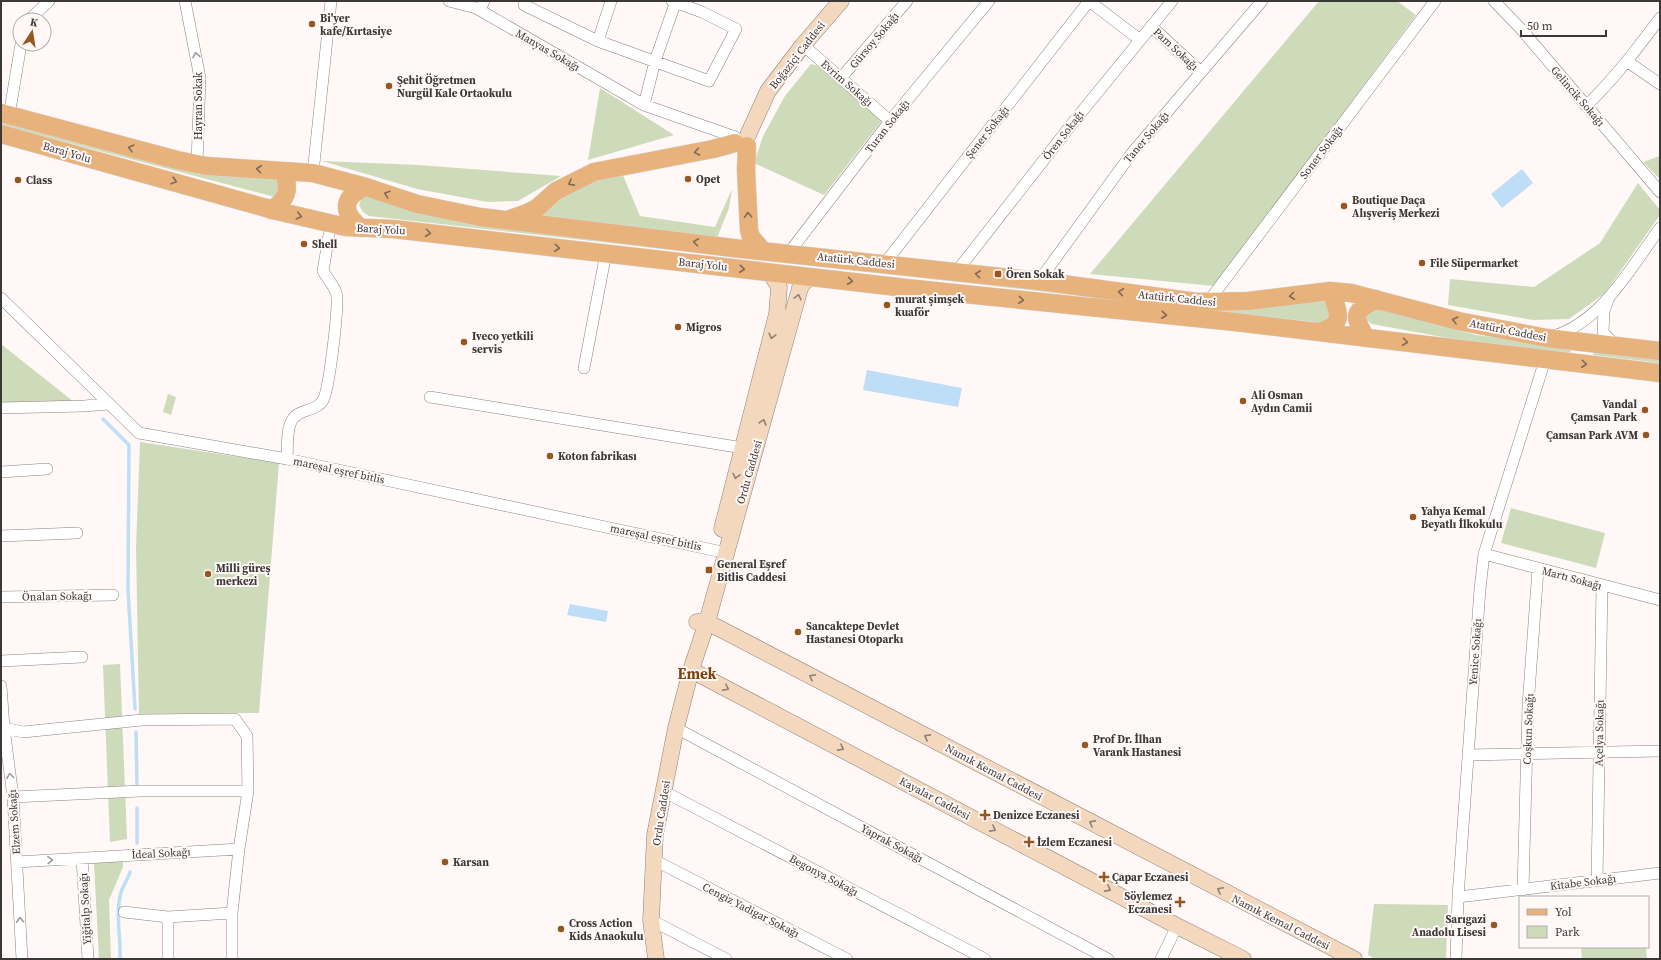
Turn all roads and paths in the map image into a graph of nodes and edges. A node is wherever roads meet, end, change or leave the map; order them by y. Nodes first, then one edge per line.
1 (49, 1) edge
2 (185, 1) edge
3 (331, 1) edge
4 (449, 1) edge
5 (610, 1) edge
6 (840, 1) edge
7 (907, 1) edge
8 (989, 1) edge
9 (1089, 1) edge
10 (1172, 1) edge
11 (1262, 1) edge
12 (1435, 1) edge
13 (1494, 1) edge
14 (675, 2) edge
15 (524, 5) dead end
16 (482, 6) edge
17 (37, 12) edge
18 (1660, 18) edge
19 (1151, 26) junction
20 (1139, 39) junction
21 (598, 41) junction
22 (803, 45) junction
23 (19, 52) edge
24 (655, 61) junction
25 (1628, 62) junction
26 (1201, 72) junction
27 (841, 78) junction
28 (1660, 84) edge
29 (644, 105) junction
30 (1586, 106) junction
31 (5, 114) edge
32 (890, 121) junction
33 (1, 134) edge
34 (741, 140) junction
35 (197, 164) junction
36 (284, 172) junction
37 (313, 173) junction
38 (366, 187) junction
39 (1660, 192) edge
40 (271, 210) junction
41 (507, 220) junction
42 (361, 228) junction
43 (1660, 228) edge
44 (329, 235) dead end
45 (762, 250) junction
46 (606, 254) junction
47 (788, 254) junction
48 (885, 263) junction
49 (957, 271) junction
50 (770, 272) junction
51 (811, 277) junction
52 (1039, 281) junction
53 (1330, 291) junction
54 (1, 298) edge
55 (1376, 298) junction
56 (1608, 298) junction
57 (1208, 302) junction
58 (1317, 332) junction
59 (1366, 338) junction
60 (1547, 338) junction
61 (1619, 347) junction
62 (1660, 351) edge
63 (1545, 360) junction
64 (584, 368) dead end
65 (1660, 373) edge
66 (430, 397) dead end
67 (109, 404) junction
68 (1, 408) edge
69 (743, 448) junction
70 (287, 459) junction
71 (47, 469) dead end
72 (1, 472) edge
73 (77, 533) dead end
74 (1, 536) edge
75 (722, 551) junction
76 (1484, 554) junction
77 (1538, 569) junction
78 (1602, 586) junction
79 (113, 595) dead end
80 (1, 597) edge
81 (1660, 600) edge
82 (702, 622) junction
83 (82, 657) dead end
84 (1, 661) edge
85 (691, 670) junction
86 (1, 686) edge
87 (4, 728) junction
88 (676, 728) junction
89 (1660, 751) edge
90 (1599, 752) junction
91 (1527, 754) junction
92 (1469, 755) junction
93 (663, 791) junction
94 (248, 792) junction
95 (13, 797) junction
96 (239, 849) junction
97 (82, 858) junction
98 (654, 860) junction
99 (17, 862) junction
100 (1660, 872) edge
101 (1597, 880) junction
102 (1523, 890) junction
103 (1458, 897) junction
104 (124, 912) dead end
105 (232, 913) junction
106 (168, 917) junction
107 (651, 920) junction
108 (1177, 926) junction
109 (1455, 957) edge
110 (22, 959) edge
111 (88, 959) edge
112 (168, 959) edge
113 (232, 959) edge
114 (656, 959) edge
115 (726, 959) edge
116 (847, 959) edge
117 (985, 959) edge
118 (1108, 959) edge
119 (1160, 959) edge
120 (1243, 959) edge
121 (1354, 959) edge

1 - 17 street
35 -> 2 street, Hayran Sokak
3 - 37 street
4 - 16 street, Manyas Sokağı
5 - 21 street
6 - 22 main road, Boğaziçi Caddesi
7 - 27 street, Gürsoy Sokağı
8 - 32 street, Turan Sokağı
9 - 20 street
9 - 48 street, Şener Sokağı
10 - 19 street, Ören Sokağı
11 - 26 street, Taner Sokağı
12 - 57 street, Soner Sokağı
13 - 30 street, Gelincik Sokağı
14 - 24 street
14 - 24 street
15 - 21 street
16 - 29 street, Manyas Sokağı
18 - 25 street
19 - 20 street, Ören Sokağı
19 - 26 street, Pam Sokağı
20 - 49 street, Ören Sokağı
21 - 24 street
22 - 27 street, Evrim Sokağı
22 - 34 main road, Boğaziçi Caddesi
23 - 31 street
24 - 29 street
25 - 28 street
25 - 30 street
26 - 52 street, Taner Sokağı
27 - 32 street, Evrim Sokağı
29 - 34 street, Manyas Sokağı
30 - 39 street, Gelincik Sokağı
35 -> 31 main road, Baraj Yolu
32 - 47 street, Turan Sokağı
33 -> 40 main road, Baraj Yolu
34 -> 41 main road
45 -> 34 main road
36 -> 35 main road, Baraj Yolu
36 - 37 main road, Baraj Yolu
36 - 40 main road
37 - 38 main road, Baraj Yolu
41 -> 38 main road, Baraj Yolu
38 - 42 main road
40 -> 42 main road, Baraj Yolu
45 -> 41 main road, Baraj Yolu
42 -> 46 main road, Baraj Yolu
43 - 56 street
44 - 70 street
45 - 47 main road, Atatürk Caddesi
46 -> 50 main road, Baraj Yolu
46 - 64 street
47 - 48 main road, Atatürk Caddesi
48 - 49 main road, Atatürk Caddesi
52 -> 49 main road, Atatürk Caddesi
50 - 51 main road, Atatürk Caddesi
50 -> 69 main road, Ordu Caddesi
51 -> 58 main road, Atatürk Caddesi
75 -> 51 main road, Ordu Caddesi
57 -> 52 main road, Atatürk Caddesi
53 - 55 main road, Atatürk Caddesi
53 -> 57 main road, Atatürk Caddesi
53 - 58 main road
54 - 67 street, mareşal eşref bitlis
55 - 59 main road
60 -> 55 main road, Atatürk Caddesi
56 - 60 street
56 - 61 street
58 - 59 main road, Atatürk Caddesi
59 -> 63 main road, Atatürk Caddesi
60 - 61 main road, Atatürk Caddesi
61 - 62 main road, Atatürk Caddesi
63 -> 65 main road, Atatürk Caddesi
63 - 76 street, Yenice Sokağı
66 - 69 street
67 - 68 street
67 - 70 street, mareşal eşref bitlis
69 -> 75 main road, Ordu Caddesi
70 - 75 street, mareşal eşref bitlis
71 - 72 street
73 - 74 street
75 - 82 main road, Ordu Caddesi
76 - 77 street, Martı Sokağı
76 - 92 street, Yenice Sokağı
77 - 78 street, Martı Sokağı
77 - 91 street, Coşkun Sokağı
78 - 81 street, Martı Sokağı
78 - 90 street, Açelya Sokağı
79 - 80 street, Önalan Sokağı
82 - 85 main road, Ordu Caddesi
121 -> 82 main road, Namık Kemal Caddesi
83 - 84 street
85 - 88 main road, Ordu Caddesi
85 -> 108 main road, Kayalar Caddesi
86 - 87 street, Elzem Sokağı
87 - 94 street
95 -> 87 street, Elzem Sokağı
88 - 93 main road, Ordu Caddesi
88 - 118 street, Yaprak Sokağı
89 - 90 street
90 - 91 street
90 - 101 street, Açelya Sokağı
91 - 92 street
91 - 102 street, Coşkun Sokağı
92 - 103 street, Yenice Sokağı
93 - 98 main road, Ordu Caddesi
93 - 117 street, Begonya Sokağı
94 - 95 street
94 - 96 street
95 - 99 street, Elzem Sokağı
96 - 97 street, İdeal Sokağı
96 - 105 street
99 -> 97 street, İdeal Sokağı
97 - 111 street, Yiğitalp Sokağı
98 - 107 main road, Ordu Caddesi
98 - 116 street, Cengiz Yadigar Sokağı
110 -> 99 street, Elzem Sokağı
100 - 101 street, Kitabe Sokağı
101 - 102 street, Kitabe Sokağı
102 - 103 street, Kitabe Sokağı
103 - 109 street, Yenice Sokağı
104 - 106 street
105 - 106 street
105 - 113 street
106 - 112 street
107 - 114 main road, Ordu Caddesi
107 - 115 street
108 - 119 street
108 - 120 main road, Kayalar Caddesi

